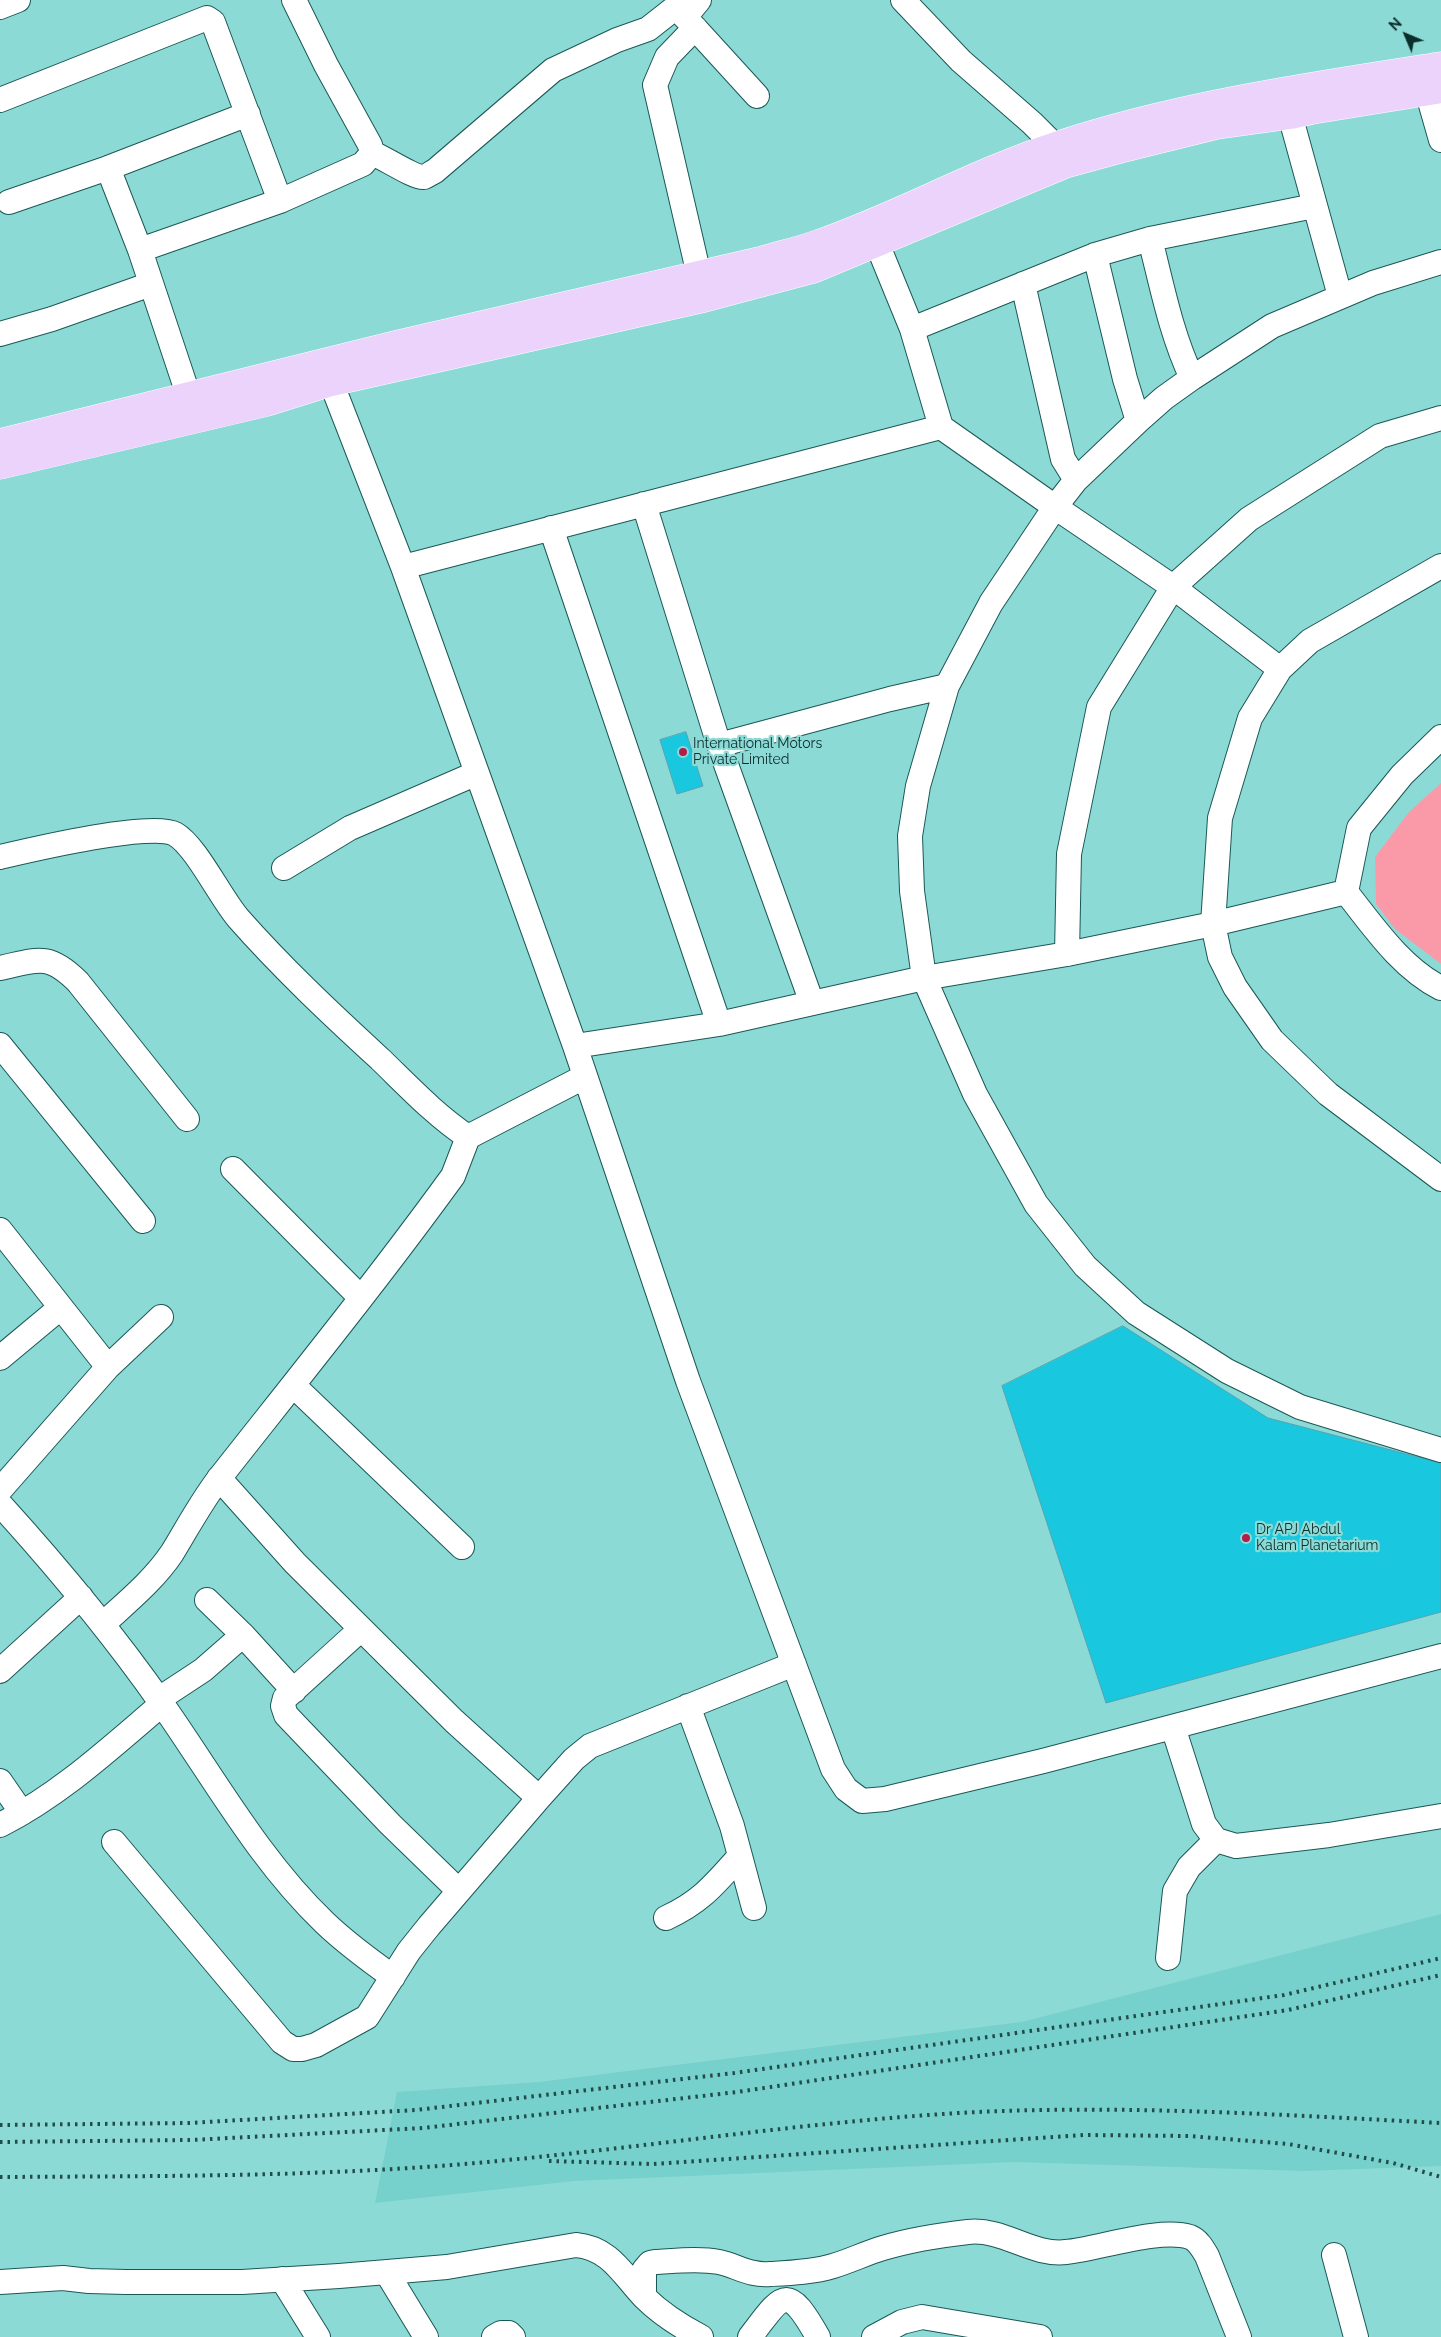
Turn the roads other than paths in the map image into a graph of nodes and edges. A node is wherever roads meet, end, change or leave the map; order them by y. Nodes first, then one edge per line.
1 (18, 0) edge
2 (294, 0) edge
3 (903, 0) edge
4 (0, 7) edge
5 (685, 10) edge
6 (1441, 66) edge
7 (1434, 90) edge
8 (757, 96) dead end
9 (0, 100) edge
10 (248, 114) junction
11 (1290, 115) junction
12 (1441, 140) edge
13 (1055, 146) junction
14 (372, 153) junction
15 (108, 168) junction
16 (280, 201) junction
17 (9, 202) dead end
18 (1314, 206) junction
19 (1150, 239) junction
20 (876, 241) junction
21 (140, 250) junction
22 (1095, 255) junction
23 (1441, 262) edge
24 (699, 275) junction
25 (151, 284) junction
26 (1022, 284) junction
27 (1340, 296) junction
28 (912, 329) junction
29 (0, 334) edge
30 (1192, 378) junction
31 (331, 382) junction
32 (189, 397) junction
33 (1441, 418) edge
34 (1138, 421) junction
35 (941, 427) junction
36 (0, 443) edge
37 (0, 465) edge
38 (1076, 480) junction
39 (644, 504) junction
40 (1055, 507) junction
41 (551, 528) junction
42 (403, 566) junction
43 (1441, 566) edge
44 (1173, 587) junction
45 (1280, 668) junction
46 (947, 686) junction
47 (1441, 737) edge
48 (720, 745) junction
49 (477, 773) junction
50 (0, 857) edge
51 (284, 868) dead end
52 (1346, 892) junction
53 (1213, 924) junction
54 (1067, 954) junction
55 (0, 968) edge
56 (924, 978) junction
57 (1441, 988) edge
58 (812, 1003) junction
59 (718, 1024) junction
60 (0, 1045) edge
61 (575, 1046) junction
62 (584, 1077) junction
63 (187, 1119) dead end
64 (468, 1137) junction
65 (233, 1169) dead end
66 (1441, 1179) edge
67 (143, 1222) dead end
68 (0, 1230) edge
69 (362, 1298) junction
70 (60, 1308) junction
71 (161, 1317) dead end
72 (0, 1358) edge
73 (108, 1367) junction
74 (294, 1386) junction
75 (1441, 1450) edge
76 (219, 1478) junction
77 (0, 1490) edge
78 (0, 1504) edge
79 (462, 1547) dead end
80 (81, 1598) junction
81 (206, 1600) dead end
82 (103, 1624) junction
83 (360, 1629) junction
84 (243, 1635) junction
85 (1441, 1656) edge
86 (794, 1664) junction
87 (0, 1670) edge
88 (294, 1691) junction
89 (162, 1704) junction
90 (688, 1706) junction
91 (1173, 1727) junction
92 (0, 1781) edge
93 (539, 1798) junction
94 (22, 1813) junction
95 (1441, 1816) edge
96 (0, 1825) edge
97 (1216, 1840) junction
98 (114, 1842) dead end
99 (740, 1856) junction
100 (459, 1891) junction
101 (754, 1908) dead end
102 (666, 1918) dead end
103 (1168, 1958) dead end
104 (393, 1977) junction
105 (1334, 2255) dead end
106 (387, 2273) junction
107 (282, 2279) junction
108 (0, 2282) edge
109 (644, 2297) junction
110 (971, 2332) edge
111 (318, 2337) edge
112 (426, 2337) edge
113 (494, 2337) edge
114 (513, 2337) edge
115 (701, 2337) edge
116 (750, 2337) edge
117 (818, 2337) edge
118 (874, 2337) edge
119 (1040, 2337) edge
120 (1239, 2337) edge
121 (1356, 2337) edge

1 - 4 street
2 - 14 street
3 - 13 street
5 - 8 street
5 - 14 street
5 - 24 street
6 - 13 main road
7 - 11 main road
7 - 12 street
9 - 10 street
10 - 15 street
10 - 16 street
11 - 18 street
11 - 20 main road
13 - 24 main road
14 - 16 street
15 - 17 street
15 - 21 street
16 - 21 street
18 - 19 street
18 - 27 street
19 - 22 street
19 - 30 street
20 - 28 street
20 - 31 main road
21 - 25 street
22 - 26 street
22 - 34 street
23 - 27 street
24 - 32 main road
25 - 29 street
25 - 32 street
26 - 28 street
26 - 38 street
27 - 30 street
28 - 35 street
30 - 34 street
31 - 37 main road
31 - 42 street
32 - 36 main road
33 - 44 street
34 - 38 street
35 - 39 street
35 - 40 street
38 - 40 street
39 - 41 street
39 - 48 street
40 - 44 street
40 - 46 street
41 - 42 street
41 - 59 street
42 - 49 street
43 - 45 street
44 - 45 street
44 - 54 street
45 - 53 street
46 - 48 street
46 - 56 street
47 - 52 street
48 - 58 street
49 - 51 street
49 - 61 street
50 - 64 street
52 - 53 street
52 - 57 street
53 - 54 street
53 - 66 street
54 - 56 street
55 - 63 street
56 - 58 street
56 - 75 street
58 - 59 street
59 - 61 street
60 - 67 street
61 - 62 street
62 - 64 street
62 - 86 street
64 - 69 street
65 - 69 street
68 - 70 street
69 - 74 street
70 - 72 street
70 - 73 street
71 - 73 street
73 - 77 street
74 - 76 street
74 - 79 street
76 - 82 street
76 - 83 street
78 - 80 street
80 - 82 street
80 - 87 street
81 - 84 street
82 - 89 street
83 - 88 street
83 - 93 street
84 - 88 street
84 - 89 street
85 - 91 street
86 - 90 street
86 - 91 street
88 - 100 street
89 - 94 street
89 - 104 street
90 - 93 street
90 - 99 street
91 - 97 street
92 - 94 street
93 - 100 street
94 - 96 street
95 - 97 street
97 - 103 street
98 - 104 street
99 - 101 street
99 - 102 street
100 - 104 street
105 - 121 street
106 - 107 street
106 - 109 street
106 - 112 street
107 - 108 street
107 - 111 street
109 - 115 street
109 - 120 street
110 - 118 street
110 - 119 street
113 - 114 street
116 - 117 street

